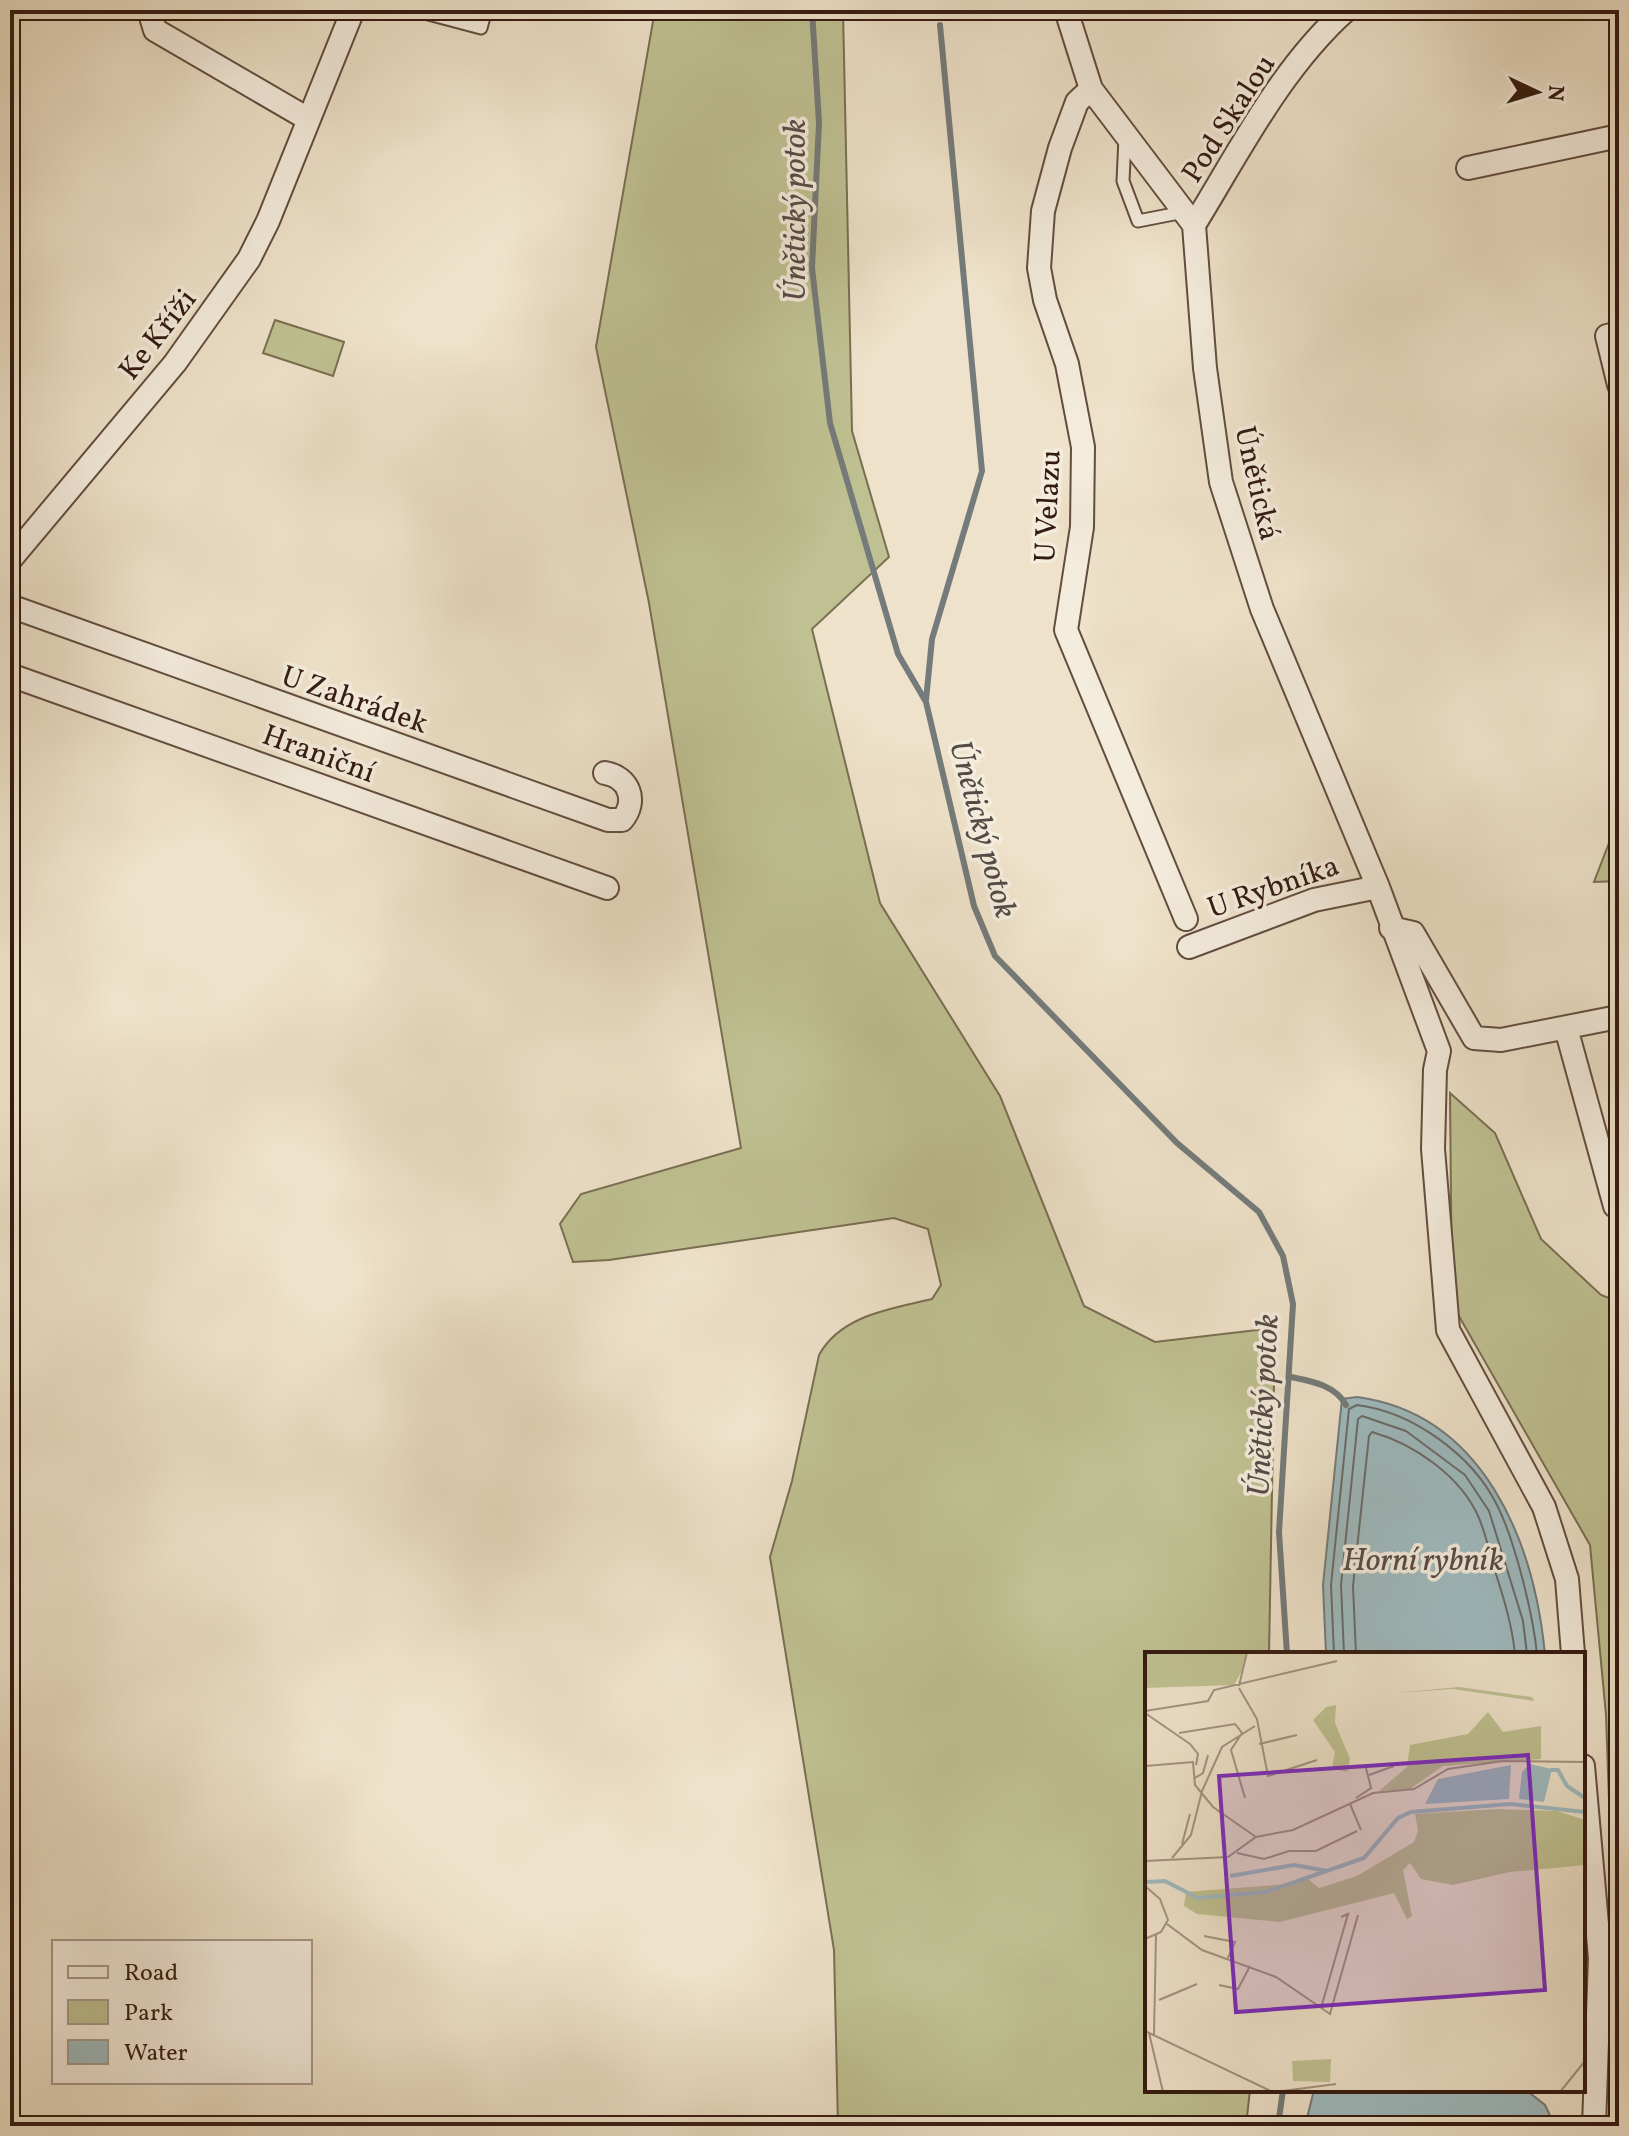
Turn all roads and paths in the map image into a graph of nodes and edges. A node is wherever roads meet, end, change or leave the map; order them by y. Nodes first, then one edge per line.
1 (149, 10) edge
2 (353, 10) edge
3 (413, 10) edge
4 (486, 10) edge
5 (1066, 10) edge
6 (1346, 10) edge
7 (1091, 89) junction
8 (308, 119) junction
9 (1125, 133) junction
10 (1619, 136) edge
11 (1468, 168) dead end
12 (1189, 219) junction
13 (1619, 333) edge
14 (1619, 385) edge
15 (10, 560) edge
16 (10, 606) edge
17 (10, 675) edge
18 (605, 773) dead end
19 (1378, 887) junction
20 (607, 888) dead end
21 (1186, 919) dead end
22 (1391, 928) junction
23 (1189, 947) dead end
24 (1618, 1017) edge
25 (1566, 1028) junction
26 (1615, 1206) dead end
27 (1573, 1652) edge
28 (1585, 1789) edge
29 (1594, 2126) edge

1 - 8 street
2 - 8 street, Ke Kříži
3 - 4 lane
5 - 7 street
6 - 12 street, Pod Skalou
7 - 9 street
7 - 21 street, U Velazu
8 - 15 street, Ke Kříži
9 - 12 street
9 - 12 lane
10 - 11 street
12 - 19 street, Únětická
13 - 14 street
16 - 18 street, U Zahrádek
17 - 20 street, Hraniční
19 - 22 street, Únětická
19 - 23 street, U Rybníka
22 - 25 street
22 - 27 street, Únětická
24 - 25 street
25 - 26 street
28 - 29 street

